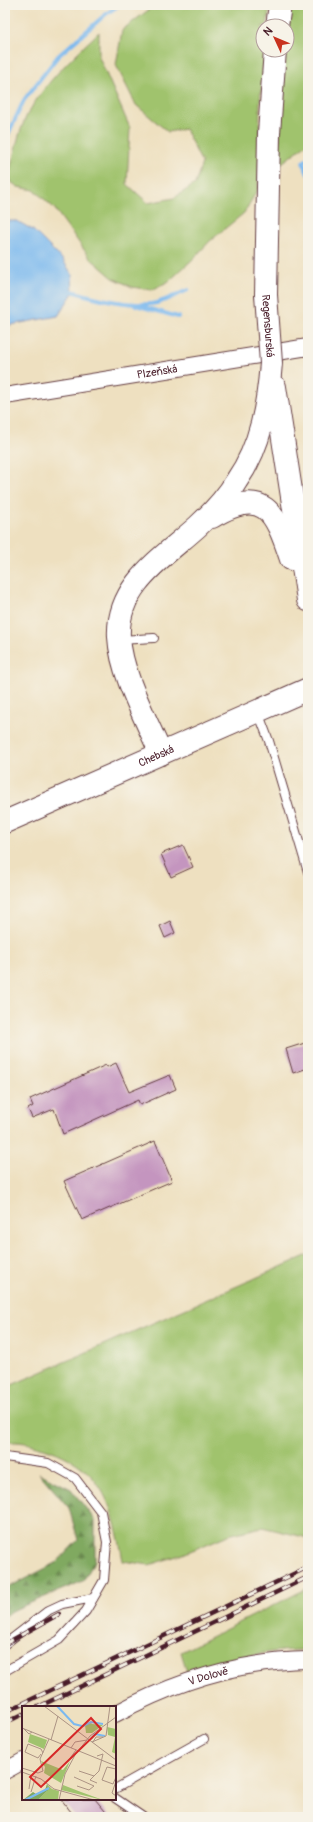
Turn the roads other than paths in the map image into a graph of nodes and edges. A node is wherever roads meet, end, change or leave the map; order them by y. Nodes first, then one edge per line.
1 (280, 5) edge
2 (278, 18) edge
3 (274, 58) edge
4 (308, 347) edge
5 (272, 391) junction
6 (5, 396) edge
7 (199, 525) junction
8 (307, 602) edge
9 (154, 638) dead end
10 (119, 640) junction
11 (308, 689) edge
12 (258, 711) junction
13 (161, 754) junction
14 (5, 822) edge
15 (308, 872) edge
16 (5, 1456) edge
17 (93, 1598) junction
18 (5, 1644) edge
19 (308, 1660) edge
20 (5, 1671) edge
21 (116, 1714) edge
22 (204, 1739) dead end
23 (22, 1762) edge
24 (5, 1771) edge
25 (116, 1788) edge
26 (116, 1799) edge
27 (143, 1817) edge

1 - 2 main road
3 - 5 main road, Regensburská, bridge
4 - 6 street, Plzeňská
5 - 7 main road
5 - 8 main road
7 - 8 main road
7 - 10 main road
9 - 10 lane
10 - 13 main road
11 - 12 main road, Chebská
12 - 13 main road, Chebská
12 - 15 lane
13 - 14 main road, Chebská
16 - 17 lane
17 - 18 lane
17 - 20 lane
19 - 21 street, V Dolově
22 - 25 lane
23 - 24 street
26 - 27 lane

